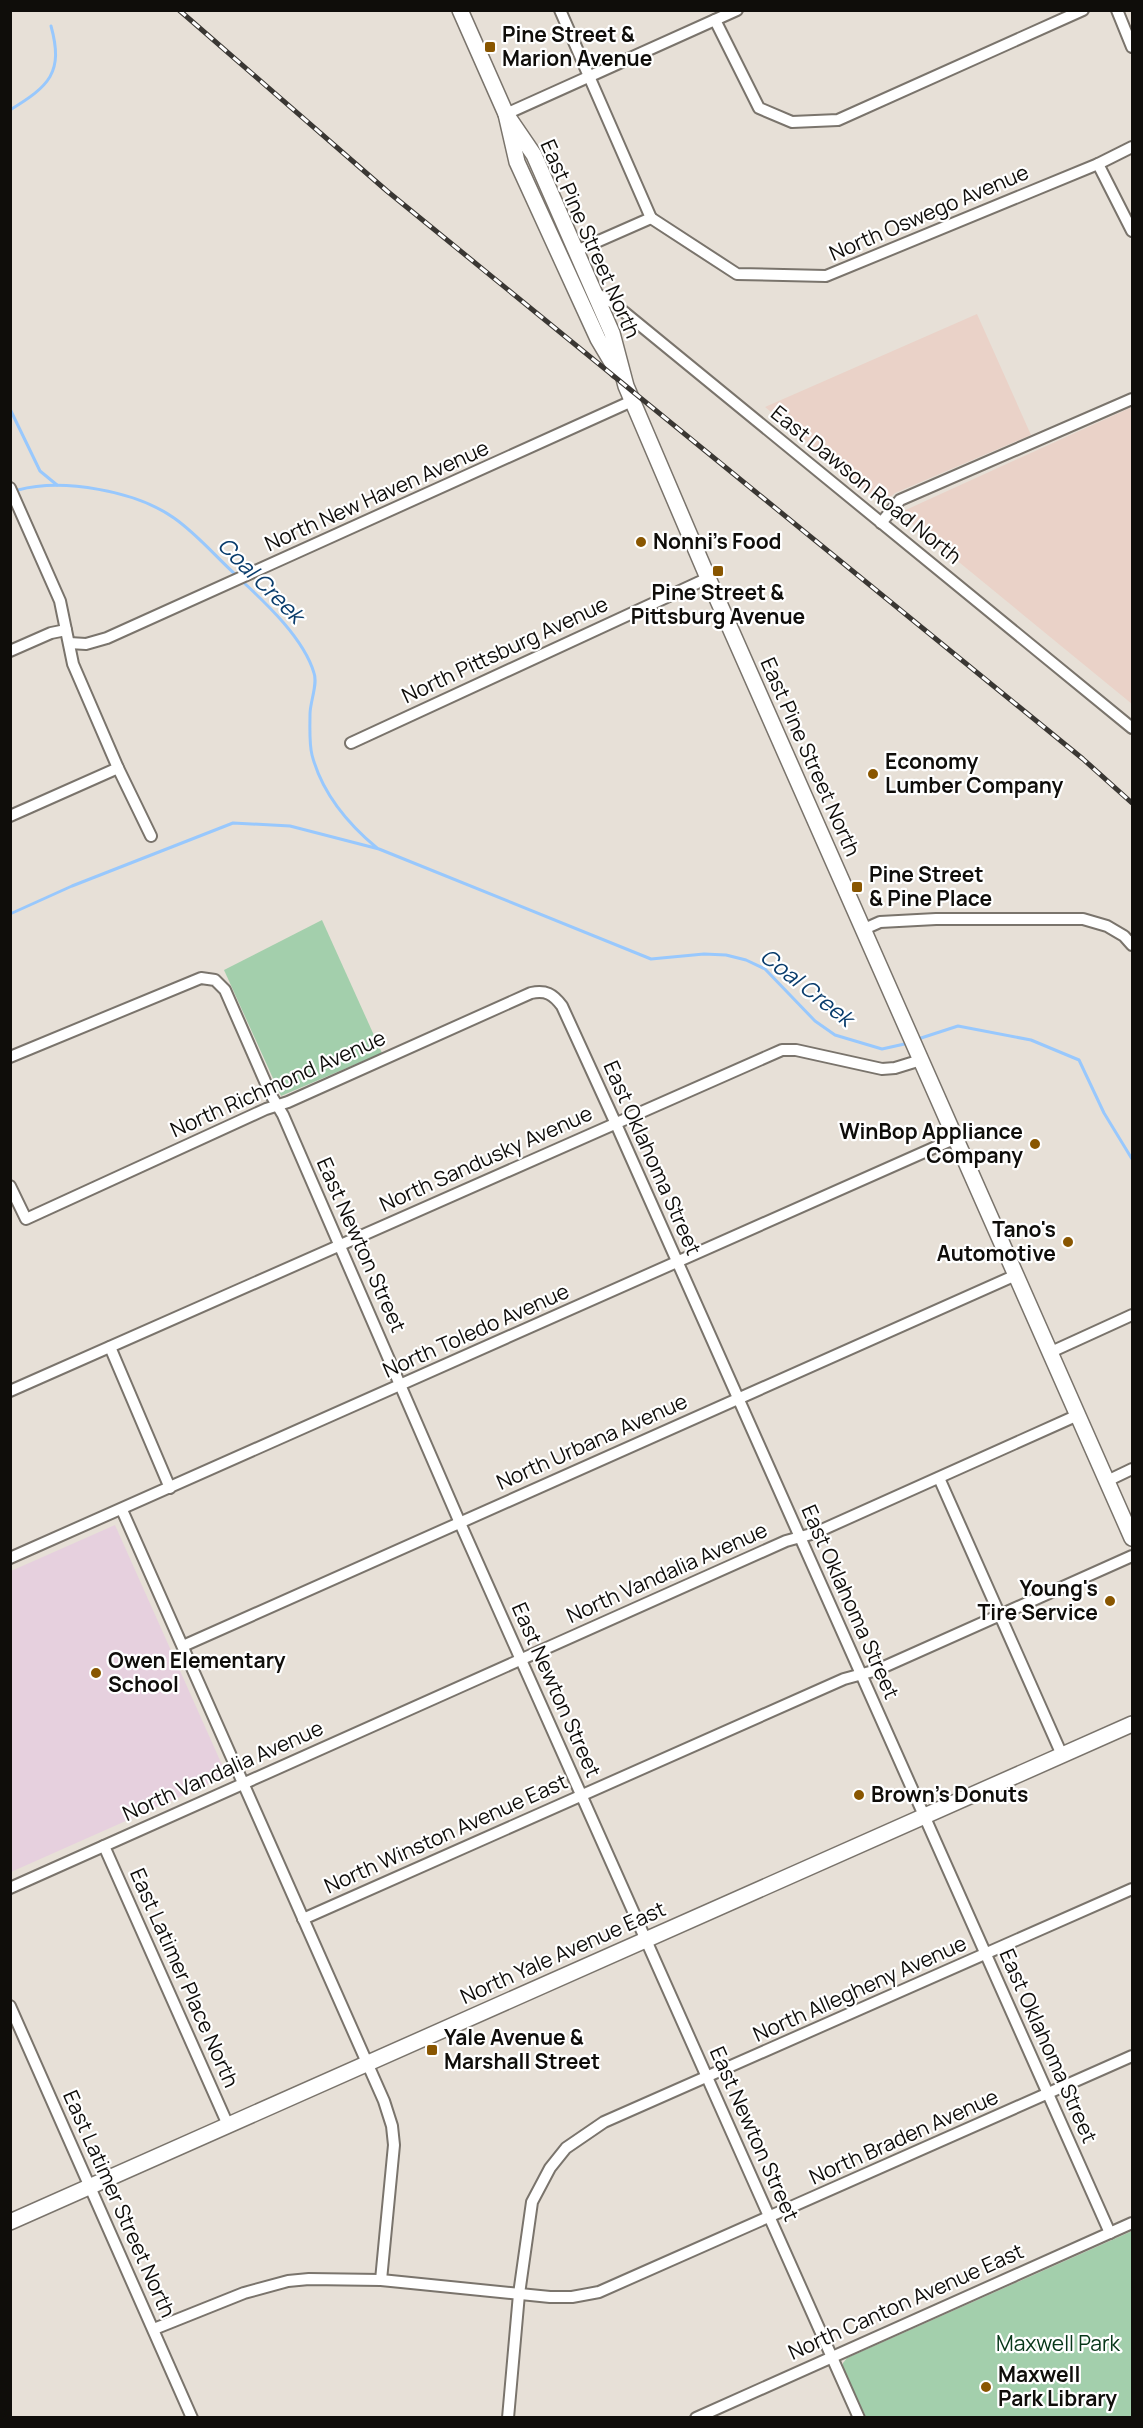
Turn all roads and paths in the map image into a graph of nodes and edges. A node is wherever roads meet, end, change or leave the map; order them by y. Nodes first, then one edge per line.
1 (460, 10) edge
2 (560, 10) edge
3 (737, 10) edge
4 (1083, 10) edge
5 (1117, 10) edge
6 (715, 20) junction
7 (1132, 47) edge
8 (589, 75) junction
9 (506, 114) junction
10 (1132, 147) edge
11 (1098, 164) junction
12 (651, 218) junction
13 (1132, 231) edge
14 (576, 251) junction
15 (570, 278) junction
16 (594, 292) junction
17 (629, 393) junction
18 (1132, 399) edge
19 (10, 488) edge
20 (881, 523) junction
21 (708, 578) junction
22 (66, 630) junction
23 (69, 643) junction
24 (10, 651) edge
25 (1132, 728) edge
26 (351, 742) dead end
27 (118, 768) junction
28 (10, 816) edge
29 (151, 836) dead end
30 (862, 930) junction
31 (1132, 945) edge
32 (547, 992) joint
33 (10, 1057) edge
34 (920, 1057) junction
35 (277, 1106) junction
36 (616, 1124) junction
37 (956, 1138) junction
38 (10, 1186) edge
39 (340, 1245) junction
40 (678, 1263) junction
41 (1016, 1275) junction
42 (1132, 1315) edge
43 (110, 1347) junction
44 (1051, 1352) junction
45 (401, 1386) junction
46 (10, 1391) edge
47 (738, 1398) junction
48 (1078, 1415) junction
49 (1132, 1469) edge
50 (939, 1478) junction
51 (1107, 1481) junction
52 (170, 1488) junction
53 (122, 1510) junction
54 (460, 1523) junction
55 (800, 1537) junction
56 (1132, 1538) edge
57 (1132, 1556) edge
58 (11, 1557) edge
59 (1000, 1615) junction
60 (183, 1646) junction
61 (521, 1659) junction
62 (861, 1674) junction
63 (1132, 1724) edge
64 (1062, 1755) junction
65 (243, 1782) junction
66 (582, 1796) junction
67 (925, 1816) junction
68 (104, 1846) junction
69 (10, 1888) edge
70 (1132, 1890) edge
71 (303, 1919) junction
72 (646, 1939) junction
73 (986, 1955) junction
74 (10, 2006) edge
75 (1132, 2056) edge
76 (368, 2063) junction
77 (707, 2077) junction
78 (1048, 2094) junction
79 (228, 2125) junction
80 (90, 2187) junction
81 (770, 2218) junction
82 (10, 2222) edge
83 (1132, 2223) edge
84 (1110, 2234) junction
85 (381, 2280) junction
86 (519, 2294) junction
87 (154, 2329) junction
88 (831, 2358) junction
89 (192, 2418) edge
90 (508, 2418) edge
91 (696, 2418) edge
92 (859, 2418) edge

1 - 9 main road, East Pine Street North
2 - 8 street
3 - 6 street
4 - 6 street
5 - 7 street
6 - 8 street
8 - 9 street
8 - 12 street
9 - 14 main road, East Pine Street North
9 - 15 main road, East Pine Street North
10 - 11 street, North Oswego Avenue
11 - 12 street, North Oswego Avenue
11 - 13 street
12 - 14 street
14 - 16 main road, East Pine Street North
15 - 16 street, East Dawson Road North
15 - 17 main road, East Pine Street North
16 - 17 main road, East Pine Street North
16 - 20 street, East Dawson Road North
17 - 21 main road, East Pine Street North
17 - 23 street, North New Haven Avenue
18 - 20 street
19 - 22 street
20 - 25 street, East Dawson Road North
21 - 26 street, North Pittsburg Avenue
21 - 30 main road, East Pine Street North
22 - 23 street
22 - 24 street
23 - 27 street
27 - 28 street
27 - 29 street
30 - 31 street
30 - 34 main road, East Pine Street North
32 - 35 street, North Richmond Avenue
32 - 36 street, East Oklahoma Street
33 - 35 street, East Newton Street
34 - 36 street, North Sandusky Avenue
34 - 37 main road, East Pine Street North
35 - 38 street, North Richmond Avenue
35 - 39 street, East Newton Street
36 - 39 street, North Sandusky Avenue
36 - 40 street, East Oklahoma Street
37 - 40 street, North Toledo Avenue
37 - 41 main road, East Pine Street North
39 - 43 street, North Sandusky Avenue
39 - 45 street, East Newton Street
40 - 45 street, North Toledo Avenue
40 - 47 street, East Oklahoma Street
41 - 44 main road, East Pine Street North
41 - 47 street, North Urbana Avenue
42 - 44 street
43 - 46 street, North Sandusky Avenue
43 - 52 street
44 - 48 main road, East Pine Street North
45 - 52 street, North Toledo Avenue
45 - 54 street, East Newton Street
47 - 54 street, North Urbana Avenue
47 - 55 street, East Oklahoma Street
48 - 50 street, North Vandalia Avenue
48 - 51 main road, East Pine Street North
49 - 51 street
50 - 55 street, North Vandalia Avenue
50 - 59 street
51 - 56 main road, East Pine Street North
52 - 53 street, North Toledo Avenue
53 - 58 street, North Toledo Avenue
53 - 60 street
54 - 60 street, North Urbana Avenue
54 - 61 street, East Newton Street
55 - 61 street, North Vandalia Avenue
55 - 62 street, East Oklahoma Street
57 - 59 street, North Winston Avenue East
59 - 62 street, North Winston Avenue East
59 - 64 street
60 - 65 street
61 - 65 street, North Vandalia Avenue
61 - 66 street, East Newton Street
62 - 66 street, North Winston Avenue East
62 - 67 street, East Oklahoma Street
63 - 64 main road, North Yale Avenue East
64 - 67 main road, North Yale Avenue East
65 - 68 street, North Vandalia Avenue
65 - 71 street
66 - 71 street, North Winston Avenue East
66 - 72 street, East Newton Street
67 - 72 main road, North Yale Avenue East
67 - 73 street, East Oklahoma Street
68 - 69 street, North Vandalia Avenue
68 - 79 street, East Latimer Place North
70 - 73 street, North Allegheny Avenue
71 - 76 street
72 - 76 main road, North Yale Avenue East
72 - 77 street, East Newton Street
73 - 77 street, North Allegheny Avenue
73 - 78 street, East Oklahoma Street
74 - 80 street, East Latimer Street North
75 - 78 street, North Braden Avenue
76 - 79 main road, North Yale Avenue East
76 - 85 street
77 - 81 street, East Newton Street
77 - 86 street, North Allegheny Avenue
78 - 81 street, North Braden Avenue
78 - 84 street, East Oklahoma Street
79 - 80 main road, North Yale Avenue East
80 - 82 main road, North Yale Avenue East
80 - 87 street, East Latimer Street North
81 - 86 street, North Braden Avenue
81 - 88 street, East Newton Street
83 - 84 street, North Canton Avenue East
84 - 88 street, North Canton Avenue East
85 - 86 street
85 - 87 street
86 - 90 street, North Allegheny Avenue
87 - 89 street, East Latimer Street North
88 - 91 street, North Canton Avenue East
88 - 92 street, East Newton Street

